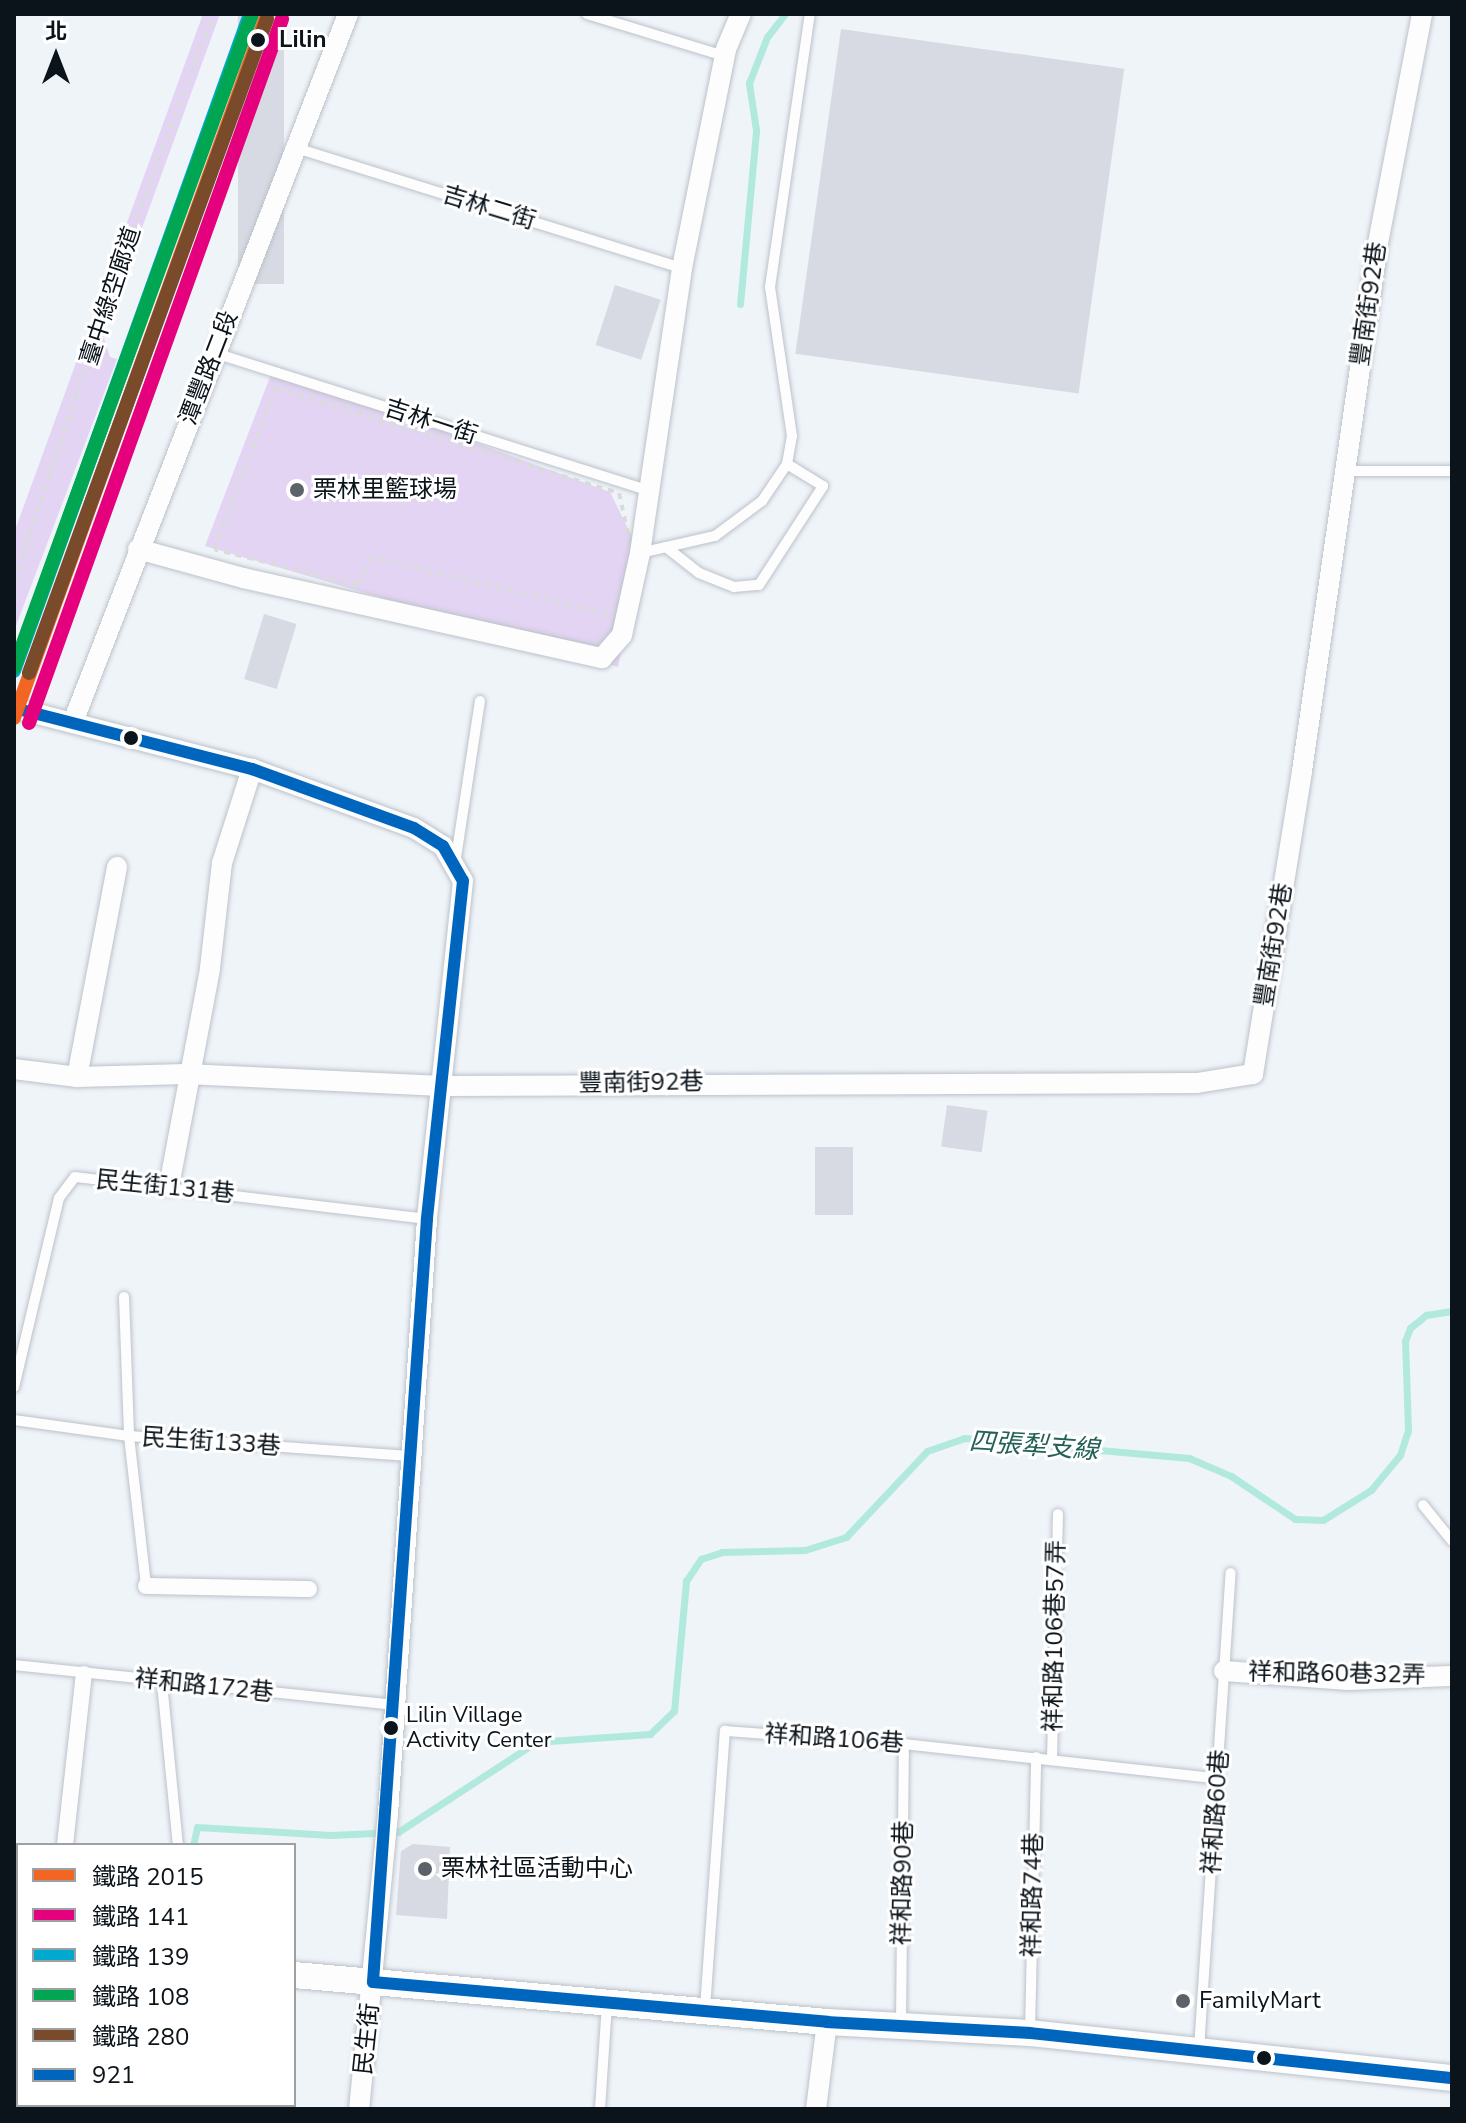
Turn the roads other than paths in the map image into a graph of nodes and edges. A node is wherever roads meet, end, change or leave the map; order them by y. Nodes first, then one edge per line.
1 (348, 14) edge
2 (587, 14) edge
3 (741, 14) edge
4 (810, 14) edge
5 (1422, 14) edge
6 (726, 49) junction
7 (296, 148) junction
8 (682, 268) junction
9 (215, 353) junction
10 (787, 464) junction
11 (1345, 471) junction
12 (1452, 471) edge
13 (647, 490) junction
14 (666, 547) junction
15 (138, 549) junction
16 (640, 553) junction
17 (480, 701) dead end
18 (14, 708) edge
19 (73, 722) junction
20 (252, 769) junction
21 (455, 866) junction
22 (117, 867) dead end
23 (14, 1069) edge
24 (186, 1074) junction
25 (77, 1077) junction
26 (442, 1086) junction
27 (169, 1186) junction
28 (427, 1219) junction
29 (124, 1297) dead end
30 (14, 1387) edge
31 (14, 1420) edge
32 (129, 1436) junction
33 (409, 1456) junction
34 (1423, 1505) dead end
35 (1058, 1514) dead end
36 (1452, 1541) edge
37 (1231, 1573) dead end
38 (146, 1586) joint
39 (309, 1589) dead end
40 (14, 1665) edge
41 (1224, 1671) junction
42 (84, 1674) junction
43 (1450, 1676) edge
44 (162, 1683) junction
45 (395, 1705) junction
46 (904, 1744) junction
47 (1036, 1757) junction
48 (1052, 1759) junction
49 (1219, 1779) junction
50 (65, 1843) edge
51 (178, 1843) edge
52 (296, 1975) edge
53 (373, 1982) junction
54 (608, 2000) junction
55 (705, 2008) junction
56 (827, 2022) junction
57 (901, 2023) junction
58 (1030, 2033) junction
59 (1199, 2051) junction
60 (1452, 2078) edge
61 (359, 2109) edge
62 (600, 2109) edge
63 (816, 2109) edge

1 - 7 street, 潭豐路二段
2 - 6 lane
3 - 6 street
4 - 10 lane
5 - 11 street, 豐南街92巷
6 - 8 street
7 - 8 lane, 吉林二街
7 - 9 street, 潭豐路二段
8 - 13 street
9 - 13 lane, 吉林一街
9 - 15 street, 潭豐路二段
10 - 14 lane
10 - 14 lane
11 - 12 lane
11 - 26 street, 豐南街92巷
13 - 16 street
14 - 16 lane
15 - 16 street
15 - 19 street, 潭豐路二段
17 - 21 lane
18 - 19 street
19 - 20 street
20 - 21 street
20 - 24 street
21 - 26 street, 民生街
22 - 25 street
23 - 25 street
24 - 25 street
24 - 26 street
24 - 27 street
26 - 28 street, 民生街
27 - 28 lane, 民生街131巷
27 - 30 lane, 民生街131巷
28 - 33 street, 民生街
29 - 32 lane
31 - 32 lane, 民生街133巷
32 - 33 lane, 民生街133巷
32 - 38 lane
33 - 45 street, 民生街
34 - 36 lane
35 - 48 lane, 祥和路106巷57弄
37 - 41 lane, 祥和路60巷
38 - 39 street
40 - 42 lane, 祥和路172巷
41 - 43 street, 祥和路60巷32弄
41 - 49 lane, 祥和路60巷
42 - 44 lane, 祥和路172巷
42 - 50 street
44 - 45 lane, 祥和路172巷
44 - 51 lane
45 - 53 street, 民生街
46 - 47 lane, 祥和路106巷
46 - 55 lane, 祥和路106巷
46 - 57 lane, 祥和路90巷
47 - 48 lane, 祥和路106巷
47 - 58 lane, 祥和路74巷
48 - 49 lane, 祥和路106巷
49 - 59 lane, 祥和路60巷
52 - 53 street
53 - 54 street
53 - 61 street, 民生街
54 - 55 street
54 - 62 lane
55 - 56 street
56 - 57 street
56 - 63 street
57 - 58 street
58 - 59 street
59 - 60 street

